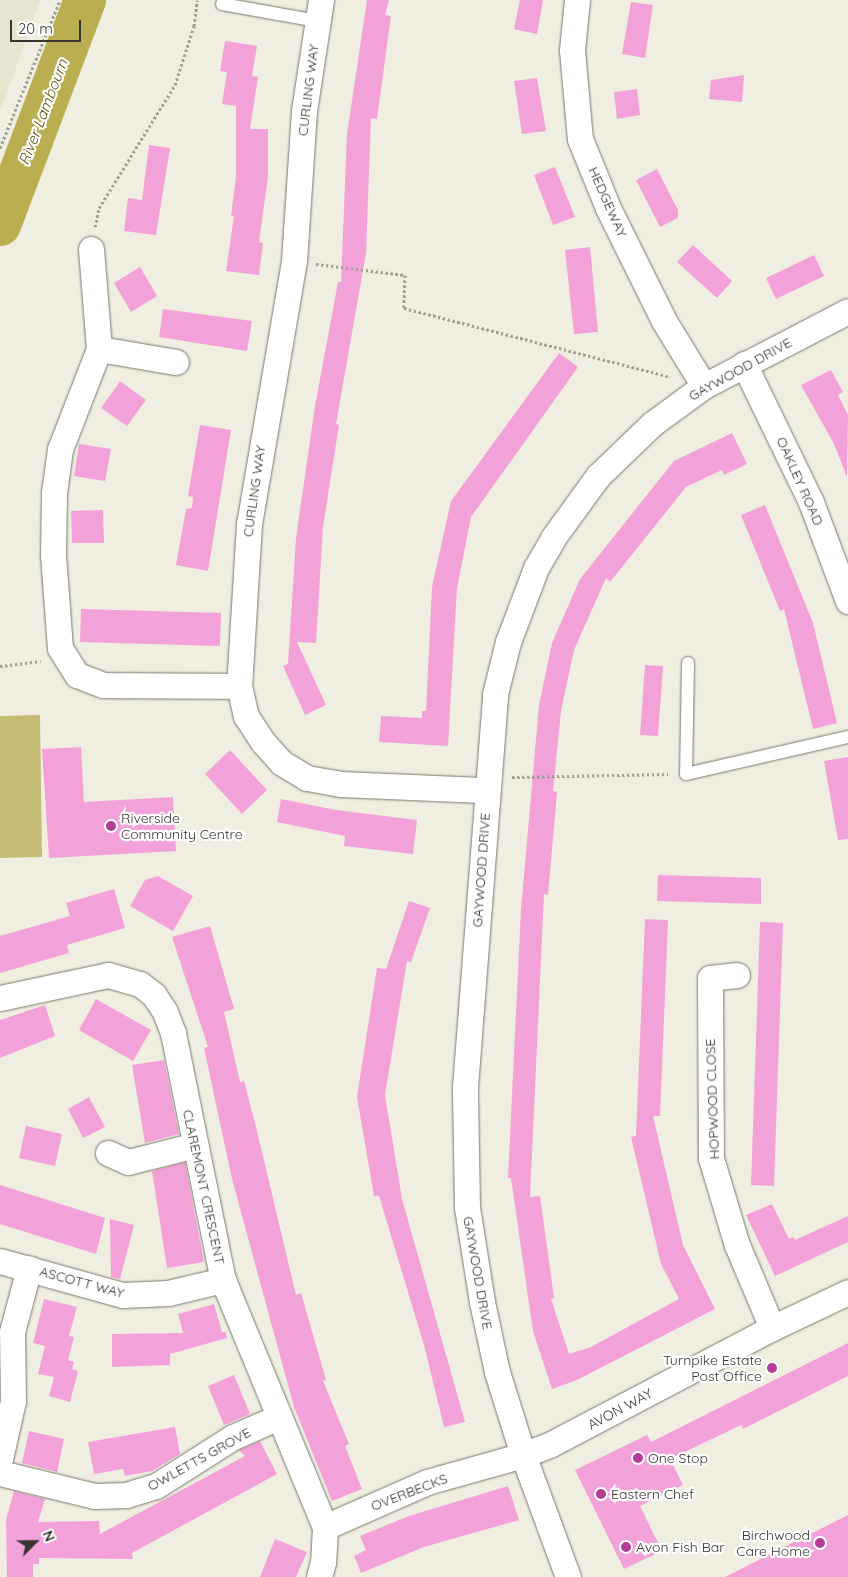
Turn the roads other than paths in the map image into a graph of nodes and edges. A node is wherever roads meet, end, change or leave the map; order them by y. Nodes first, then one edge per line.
1 (577, 0) edge
2 (222, 4) dead end
3 (319, 10) edge
4 (91, 249) road end
5 (848, 311) edge
6 (100, 349) junction
7 (176, 362) dead end
8 (744, 364) junction
9 (704, 386) junction
10 (848, 601) edge
11 (688, 663) dead end
12 (239, 686) junction
13 (848, 737) edge
14 (487, 784) junction
15 (737, 975) dead end
16 (0, 998) edge
17 (194, 1145) junction
18 (108, 1154) dead end
19 (0, 1261) edge
20 (29, 1268) junction
21 (223, 1280) junction
22 (848, 1292) edge
23 (772, 1328) junction
24 (279, 1417) junction
25 (523, 1455) junction
26 (0, 1459) edge
27 (0, 1472) edge
28 (325, 1527) junction
29 (319, 1577) edge
30 (568, 1577) edge

1 - 9 street, HEDGEWAY
2 - 3 lane
3 - 12 street, CURLING WAY
4 - 6 street
5 - 8 street, GAYWOOD DRIVE
6 - 7 street
6 - 12 street
8 - 9 street, GAYWOOD DRIVE
8 - 10 street, OAKLEY ROAD
9 - 14 street, GAYWOOD DRIVE
11 - 13 lane
12 - 14 street, CURLING WAY
14 - 25 street, GAYWOOD DRIVE
15 - 23 street, HOPWOOD CLOSE
16 - 17 street, CLAREMONT CRESCENT
17 - 18 street
17 - 21 street, CLAREMONT CRESCENT
19 - 20 street, ASCOTT WAY
20 - 21 street, ASCOTT WAY
20 - 26 street
21 - 24 street, CLAREMONT CRESCENT
22 - 23 street, AVON WAY
23 - 25 street, AVON WAY
24 - 27 street, OWLETTS GROVE
24 - 28 street, CLAREMONT CRESCENT
25 - 28 street, OVERBECKS
25 - 30 street, GAYWOOD DRIVE
28 - 29 street

